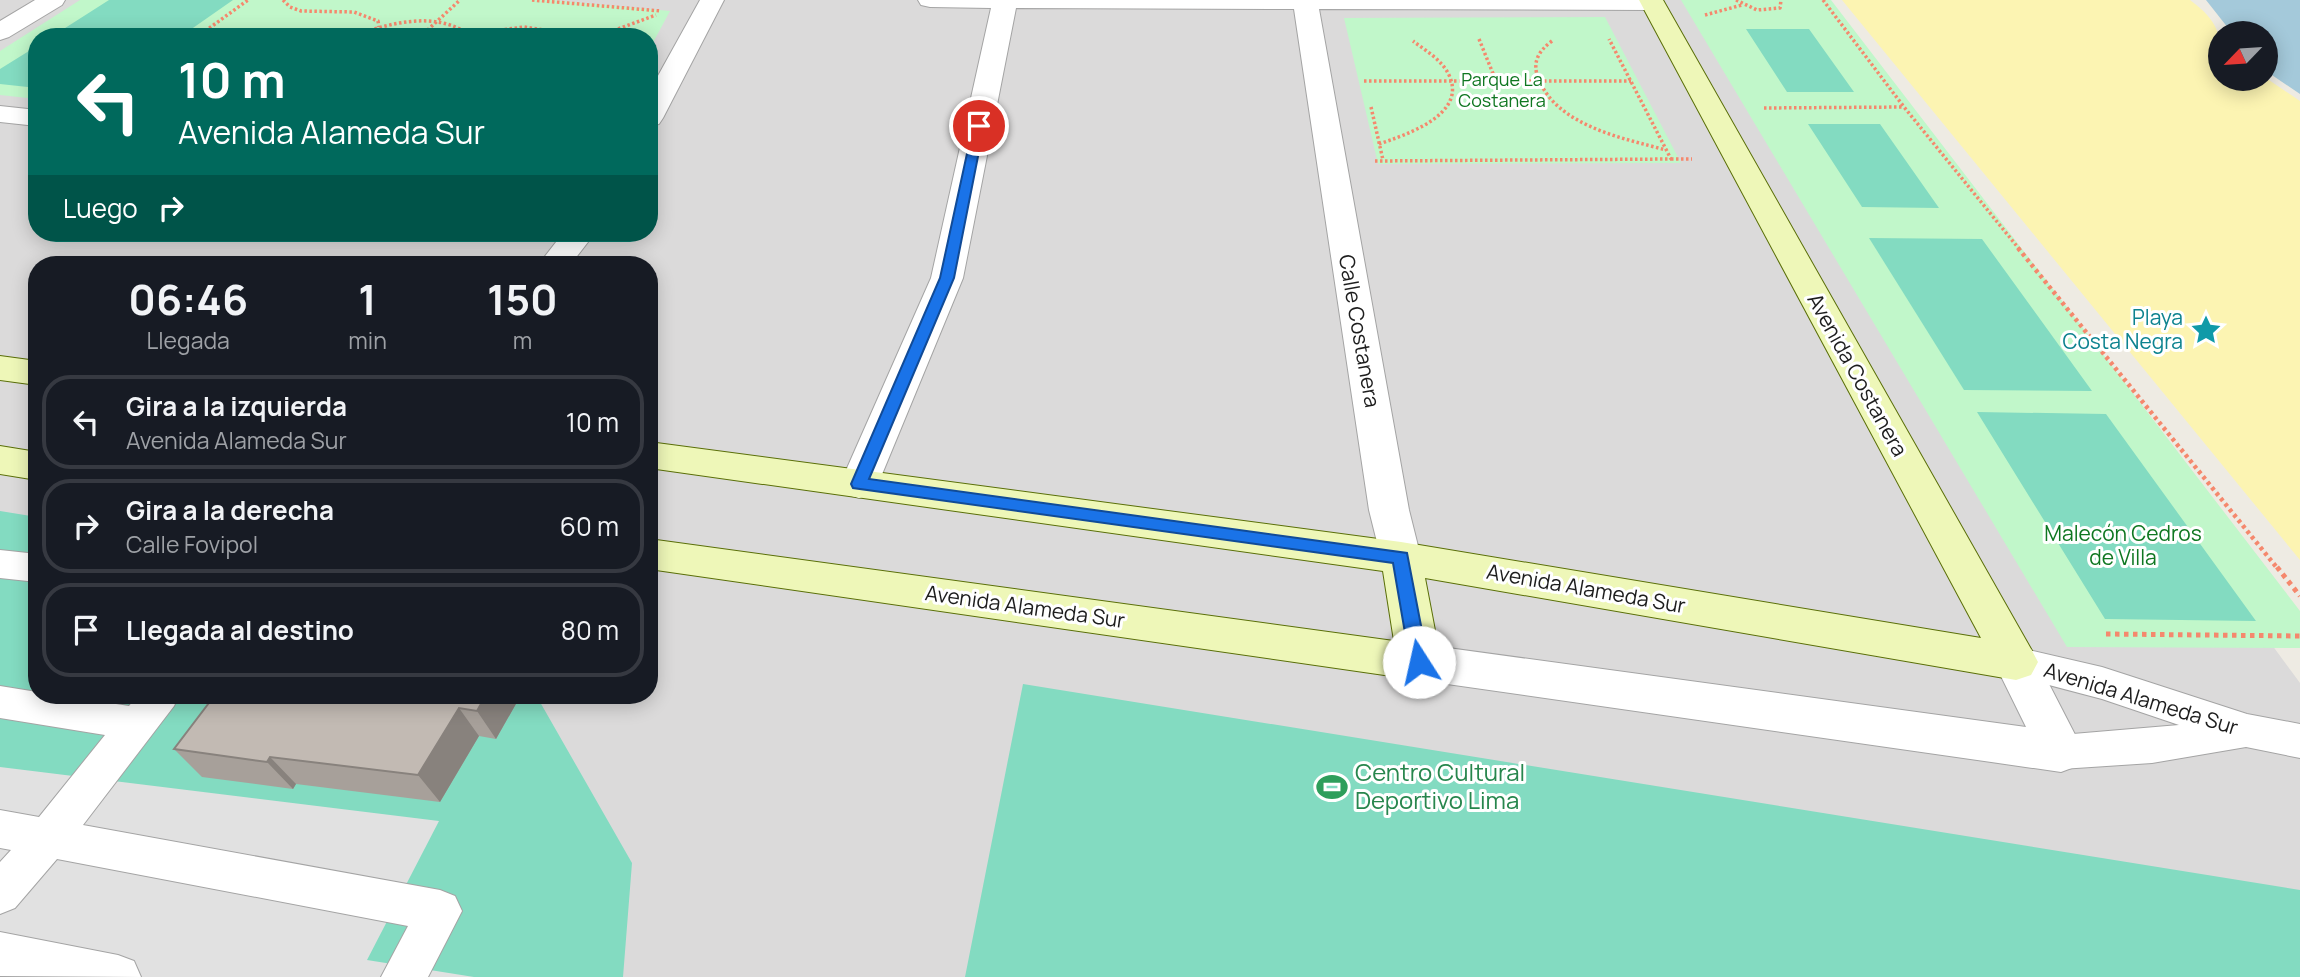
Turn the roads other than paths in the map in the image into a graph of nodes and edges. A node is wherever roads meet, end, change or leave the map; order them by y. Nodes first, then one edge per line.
1 (53, 0) edge
2 (712, 0) edge
3 (930, 0) edge
4 (1005, 0) edge
5 (1305, 1) edge
6 (1651, 1) edge
7 (0, 32) edge
8 (658, 101) edge
9 (0, 114) edge
10 (28, 117) edge
11 (572, 242) edge
12 (561, 256) edge
13 (0, 368) edge
14 (28, 372) edge
15 (658, 456) edge
16 (0, 460) edge
17 (28, 465) edge
18 (859, 484) junction
19 (658, 555) edge
20 (1401, 558) junction
21 (0, 564) edge
22 (28, 567) edge
23 (1419, 662) junction
24 (2016, 662) junction
25 (0, 702) edge
26 (28, 703) edge
27 (43, 704) edge
28 (149, 709) edge
29 (2247, 731) junction
30 (2300, 741) edge
31 (2061, 752) junction
32 (0, 830) edge
33 (49, 837) junction
34 (0, 894) edge
35 (0, 954) edge
36 (118, 977) edge
37 (404, 977) edge

1 - 7 street
2 - 8 street
3 - 4 street
4 - 5 street
4 - 18 street
5 - 6 street
5 - 20 street, Calle Costanera
6 - 24 street, Avenida Costanera
9 - 10 street
11 - 12 street
13 - 14 street
15 - 18 street, Avenida Alameda Sur
16 - 17 street
18 - 20 street, Avenida Alameda Sur
19 - 23 street, Avenida Alameda Sur
20 - 23 street, Calle Costanera
20 - 24 street, Avenida Alameda Sur
21 - 22 lane
23 - 31 street, Avenida Alameda Sur
24 - 29 lane, Avenida Alameda Sur
24 - 31 street, Avenida Costanera
25 - 26 lane
27 - 28 lane
28 - 33 lane
29 - 30 lane
29 - 31 lane, Avenida Alameda Sur
32 - 33 lane
33 - 34 lane
33 - 37 lane
35 - 36 lane

